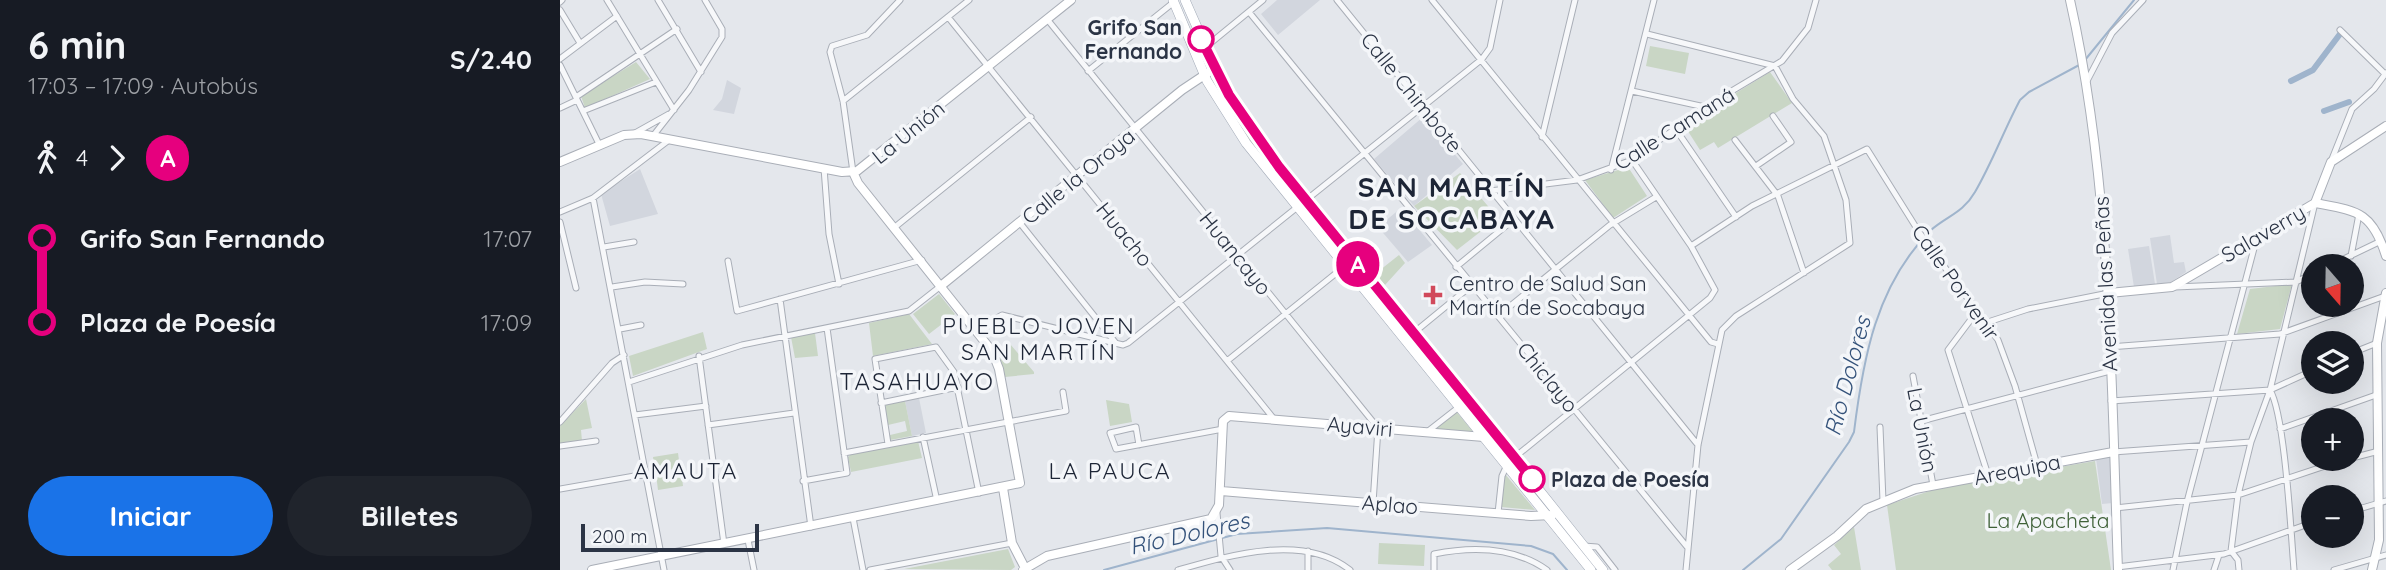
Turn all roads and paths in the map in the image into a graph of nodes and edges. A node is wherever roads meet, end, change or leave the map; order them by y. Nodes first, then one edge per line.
1 (607, 0) edge
2 (657, 0) edge
3 (705, 0) edge
4 (900, 0) edge
5 (969, 0) edge
6 (1071, 0) edge
7 (1185, 0) edge
8 (1263, 0) edge
9 (1337, 0) edge
10 (1432, 0) edge
11 (1500, 0) edge
12 (1575, 0) edge
13 (1654, 0) edge
14 (1816, 0) edge
15 (2070, 0) edge
16 (2143, 0) edge
17 (1174, 1) edge
18 (560, 10) edge
19 (1249, 12) junction
20 (617, 16) junction
21 (948, 17) junction
22 (1046, 19) junction
23 (677, 29) junction
24 (2340, 30) dead end
25 (1647, 34) junction
26 (580, 43) junction
27 (1205, 47) junction
28 (640, 54) junction
29 (1196, 55) junction
30 (560, 59) edge
31 (1482, 59) junction
32 (560, 65) edge
33 (1775, 66) junction
34 (989, 67) junction
35 (1214, 68) junction
36 (1088, 71) junction
37 (701, 72) junction
38 (2386, 73) edge
39 (1204, 74) junction
40 (2087, 81) junction
41 (656, 82) junction
42 (1632, 92) junction
43 (576, 98) junction
44 (842, 101) junction
45 (1424, 107) junction
46 (1705, 107) junction
47 (560, 108) edge
48 (674, 110) junction
49 (583, 111) junction
50 (1773, 116) dead end
51 (1031, 117) junction
52 (2386, 126) edge
53 (1135, 128) junction
54 (1675, 128) junction
55 (632, 134) junction
56 (653, 136) junction
57 (1542, 137) junction
58 (669, 140) junction
59 (1735, 140) dead end
60 (599, 144) junction
61 (1366, 154) junction
62 (1632, 160) junction
63 (560, 162) edge
64 (2331, 162) junction
65 (1833, 164) junction
66 (1756, 166) junction
67 (824, 168) junction
68 (1611, 170) junction
69 (853, 172) junction
70 (1078, 176) junction
71 (1577, 180) junction
72 (1490, 191) junction
73 (1774, 195) junction
74 (1656, 197) junction
75 (593, 198) junction
76 (1307, 201) junction
77 (2315, 203) junction
78 (1297, 208) junction
79 (2359, 211) junction
80 (560, 212) edge
81 (1736, 217) junction
82 (1513, 220) junction
83 (560, 222) edge
84 (1020, 223) junction
85 (1614, 224) junction
86 (895, 227) junction
87 (2258, 234) junction
88 (2381, 241) junction
89 (634, 242) dead end
90 (1691, 246) junction
91 (604, 247) junction
92 (1237, 254) junction
93 (2351, 254) edge
94 (2355, 254) edge
95 (2386, 256) edge
96 (922, 260) junction
97 (728, 261) dead end
98 (1345, 266) junction
99 (1457, 267) junction
100 (1555, 270) junction
101 (1804, 273) junction
102 (2301, 280) edge
103 (2296, 282) junction
104 (683, 284) dead end
105 (839, 284) junction
106 (942, 285) junction
107 (1472, 285) junction
108 (2245, 285) junction
109 (612, 287) junction
110 (2172, 287) junction
111 (576, 288) dead end
112 (2109, 293) junction
113 (2386, 295) edge
114 (780, 299) junction
115 (1179, 302) junction
116 (1978, 310) junction
117 (1286, 314) junction
118 (1689, 314) junction
119 (1498, 316) junction
120 (1988, 322) junction
121 (641, 325) dead end
122 (827, 328) junction
123 (620, 329) junction
124 (977, 329) junction
125 (2284, 332) junction
126 (1414, 333) junction
127 (784, 335) junction
128 (2231, 338) junction
129 (1405, 340) junction
130 (1115, 342) junction
131 (2377, 343) junction
132 (1718, 344) junction
133 (2109, 347) junction
134 (2364, 349) edge
135 (624, 355) junction
136 (699, 356) junction
137 (1227, 361) junction
138 (1632, 361) junction
139 (2110, 371) junction
140 (1913, 376) dead end
141 (2301, 376) edge
142 (629, 382) junction
143 (958, 387) junction
144 (2270, 390) junction
145 (1063, 392) dead end
146 (2217, 392) junction
147 (2376, 395) junction
148 (2018, 397) junction
149 (2111, 401) junction
150 (881, 402) junction
151 (706, 406) junction
152 (1459, 407) junction
153 (1574, 409) junction
154 (1967, 409) junction
155 (794, 413) junction
156 (635, 415) junction
157 (1274, 419) junction
158 (1010, 420) junction
159 (1921, 421) junction
160 (560, 422) edge
161 (708, 425) junction
162 (1880, 427) dead end
163 (967, 428) junction
164 (1378, 428) junction
165 (1223, 429) junction
166 (2280, 429) junction
167 (1493, 430) junction
168 (1427, 432) junction
169 (923, 437) junction
170 (1484, 437) junction
171 (596, 441) dead end
172 (2251, 442) junction
173 (887, 444) junction
174 (1139, 445) junction
175 (1698, 445) junction
176 (2203, 445) junction
177 (560, 446) edge
178 (2379, 451) junction
179 (2113, 452) junction
180 (844, 453) junction
181 (2364, 455) edge
182 (1515, 457) junction
183 (2037, 465) junction
184 (1507, 466) junction
185 (2312, 471) edge
186 (646, 474) junction
187 (1988, 475) junction
188 (2285, 480) junction
189 (803, 481) junction
190 (1933, 485) junction
191 (1003, 488) junction
192 (560, 489) edge
193 (1221, 491) junction
194 (979, 493) junction
195 (2238, 495) junction
196 (937, 501) junction
197 (1883, 501) junction
198 (2188, 502) junction
199 (2383, 502) edge
200 (1373, 503) junction
201 (2364, 507) edge
202 (2115, 508) junction
203 (1217, 513) junction
204 (1498, 513) junction
205 (1559, 514) junction
206 (1547, 516) junction
207 (853, 518) junction
208 (2301, 525) edge
209 (811, 527) junction
210 (2290, 528) junction
211 (748, 540) junction
212 (1012, 543) junction
213 (724, 544) junction
214 (1583, 545) junction
215 (1688, 548) junction
216 (1308, 551) junction
217 (2231, 551) junction
218 (2219, 555) junction
219 (2386, 555) edge
220 (661, 556) junction
221 (1221, 556) junction
222 (2175, 558) junction
223 (2375, 559) junction
224 (1797, 568) edge
225 (1024, 569) edge
226 (2118, 569) edge
227 (592, 570) edge
228 (664, 570) edge
229 (754, 570) edge
230 (863, 570) edge
231 (870, 570) edge
232 (1178, 570) edge
233 (1230, 570) edge
234 (1308, 570) edge
235 (1350, 570) edge
236 (1434, 570) edge
237 (1547, 570) edge
238 (1591, 570) edge
239 (1603, 570) edge
240 (1615, 570) edge
241 (1686, 570) edge
242 (2173, 570) edge
243 (2214, 570) edge
244 (2239, 570) edge
245 (2294, 570) edge
246 (2334, 570) edge
247 (2372, 570) edge

1 - 20 street
2 - 23 street
3 - 37 street
4 - 44 street
5 - 21 street
6 - 22 street, La Unión
7 - 27 main road
8 - 19 street
9 - 45 street, Calle Chimbote
10 - 31 street
11 - 31 street
12 - 57 street
13 - 25 street
14 - 33 street, Calle Camaná
15 - 40 street, Avenida las Peñas
16 - 40 street
17 - 29 main road
17 - 36 street
18 - 26 street
19 - 27 street
19 - 61 street, Chiclayo
20 - 26 street
20 - 28 street
21 - 34 street, Huacho
21 - 44 street
22 - 34 street, La Unión
22 - 36 street, Huancayo
23 - 28 street
23 - 37 street
24 - 38 street
25 - 33 street
25 - 42 street
26 - 30 street
27 - 29 street
27 - 35 main road
28 - 41 street
28 - 43 street
29 - 39 main road
31 - 45 street
31 - 57 street
32 - 43 street
33 - 46 street, Calle Camaná
33 - 65 street
34 - 51 street, Huacho
34 - 69 street, La Unión
35 - 39 street, Calle la Oroya
35 - 76 main road
36 - 53 street, Huancayo
37 - 48 street
38 - 64 street
39 - 53 street, Calle la Oroya
39 - 78 main road
40 - 112 street, Avenida las Peñas
41 - 48 street
41 - 49 street
42 - 46 street
42 - 68 street
43 - 47 street
43 - 49 street
44 - 69 street
45 - 61 street
45 - 72 street, Calle Chimbote
46 - 54 street, Calle Camaná
48 - 55 street
48 - 56 street
49 - 60 street
50 - 66 street
51 - 70 street, Huacho
51 - 86 street
52 - 64 street
53 - 70 street, Calle la Oroya
53 - 92 street, Huancayo
54 - 62 street, Calle Camaná
54 - 81 street
55 - 56 street, La Unión
55 - 60 street
56 - 58 street, La Unión
57 - 71 street
58 - 67 street, La Unión
58 - 75 street
59 - 66 street
60 - 63 street
61 - 76 street
61 - 99 street, Chiclayo
62 - 68 street, Calle Camaná
62 - 74 street
64 - 77 street, Salaverry
65 - 73 street
65 - 101 street
65 - 116 street, Calle Porvenir
66 - 73 street
67 - 69 street, La Unión
67 - 105 street
68 - 71 street, Calle Camaná
69 - 86 street
70 - 84 street, Calle la Oroya
70 - 115 street, Huacho
71 - 72 street, Calle Camaná
71 - 85 street
72 - 82 street, Calle Chimbote
73 - 81 street
73 - 101 street
74 - 85 street
74 - 90 street
75 - 80 street
75 - 91 street
76 - 78 street
76 - 126 main road
77 - 79 street
77 - 87 street, Salaverry
77 - 103 street
78 - 92 street
78 - 98 main road
79 - 88 street
79 - 93 street
81 - 90 street
82 - 99 street
82 - 100 street, Calle Chimbote
83 - 111 street
84 - 106 street, Calle la Oroya
84 - 130 street
85 - 100 street
85 - 118 street
86 - 96 street
87 - 108 street
87 - 110 street, Salaverry
88 - 94 street
88 - 95 street
89 - 91 street
90 - 118 street
91 - 109 street
92 - 115 street
92 - 117 street, Huancayo
96 - 105 street
96 - 106 street
97 - 114 street
98 - 117 street
98 - 129 main road
99 - 107 street, Chiclayo
100 - 119 street
100 - 138 street, Calle Chimbote
101 - 132 street
102 - 103 street
103 - 108 street
103 - 125 street
104 - 109 street
105 - 114 street
106 - 122 street
106 - 124 street
107 - 119 street, Chiclayo
107 - 126 street
108 - 110 street
108 - 128 street
109 - 123 street
110 - 112 street, Salaverry
112 - 120 street
112 - 133 street, Avenida las Peñas
113 - 125 street
113 - 131 street
114 - 127 street
115 - 130 street
115 - 137 street, Huacho
116 - 120 street, Calle Porvenir
116 - 154 street
117 - 137 street
117 - 164 street, Huancayo
118 - 132 street
118 - 138 street
119 - 153 street, Chiclayo
120 - 148 street, Calle Porvenir
121 - 123 street
122 - 127 street
122 - 180 street
123 - 135 street
124 - 130 street
124 - 158 street
125 - 128 street
125 - 144 street
126 - 129 street
126 - 167 main road
127 - 136 street
127 - 155 street
128 - 133 street
128 - 146 street
129 - 152 main road
131 - 134 street
131 - 147 street
132 - 175 street
133 - 139 street, Avenida las Peñas
135 - 142 street
135 - 160 street
136 - 142 street
136 - 151 street
137 - 157 street, Huacho
138 - 153 street
138 - 175 street, Calle Chimbote
139 - 148 street
139 - 149 street, Avenida las Peñas
140 - 159 street, La Unión
141 - 144 street
142 - 156 street
143 - 150 street
143 - 150 street
143 - 163 street
144 - 146 street
144 - 166 street
144 - 172 street
145 - 158 street
146 - 149 street
146 - 176 street
147 - 166 street
147 - 178 street
148 - 154 street
148 - 183 street, Calle Porvenir
149 - 179 street, Avenida las Peñas
150 - 173 street
151 - 156 street
151 - 161 street
152 - 168 street
152 - 170 main road
153 - 182 street
153 - 215 street, Chiclayo
154 - 159 street
154 - 187 street
155 - 161 street
155 - 189 street
156 - 186 street
157 - 164 street, Ayaviri
157 - 165 street, Ayaviri
158 - 163 street
158 - 191 street
159 - 190 street, La Unión
161 - 213 street
162 - 197 street
163 - 169 street
163 - 194 street
164 - 168 street, Ayaviri
164 - 200 street
165 - 174 street
165 - 193 street
166 - 188 street
167 - 170 street
167 - 182 main road
168 - 170 street, Ayaviri
169 - 173 street
169 - 196 street
170 - 184 main road
171 - 177 street
172 - 176 street
172 - 195 street
173 - 180 street
174 - 174 street
175 - 215 street
176 - 179 street
176 - 198 street
178 - 181 street
178 - 199 street
179 - 183 street, Arequipa
179 - 202 street, Avenida las Peñas
180 - 189 street
182 - 205 main road
183 - 187 street, Arequipa
184 - 204 street
184 - 206 main road
185 - 188 street
186 - 192 street
186 - 220 street
187 - 190 street, Arequipa
188 - 195 street
188 - 210 street
189 - 209 street
190 - 197 street, Arequipa
191 - 194 street
191 - 212 street
193 - 200 street, Aplao
193 - 203 street
194 - 196 street
195 - 198 street
195 - 217 street
196 - 207 street
197 - 224 street, Arequipa
198 - 202 street
198 - 222 street
199 - 201 street
199 - 223 street
200 - 204 street, Aplao
202 - 226 street, Avenida las Peñas
203 - 221 street
203 - 225 street
204 - 206 street, Aplao
205 - 206 street, Aplao
205 - 214 main road
206 - 238 main road
207 - 209 street
207 - 230 street
208 - 210 street
209 - 211 street
210 - 217 street
210 - 245 street
211 - 213 street
211 - 229 street
212 - 225 street
212 - 231 street
213 - 220 street
214 - 239 main road
214 - 240 street
215 - 241 street
216 - 221 street
216 - 234 street
216 - 235 street
217 - 218 street
217 - 244 street
218 - 222 street
218 - 243 street
219 - 223 street
220 - 227 street
220 - 228 street
221 - 232 street
221 - 233 street
222 - 226 street
222 - 242 street
223 - 246 street
223 - 247 street
236 - 237 street

